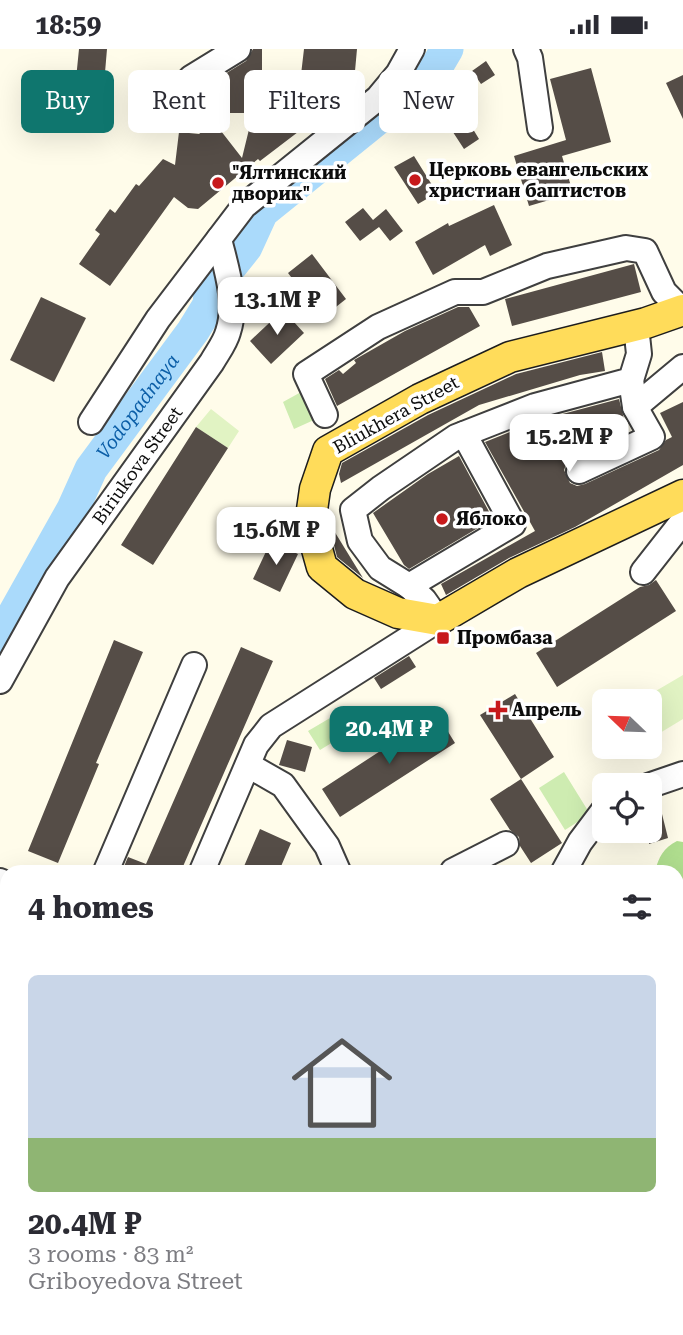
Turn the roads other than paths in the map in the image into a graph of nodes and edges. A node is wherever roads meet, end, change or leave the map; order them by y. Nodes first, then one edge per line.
1 (238, 49) edge
2 (412, 49) edge
3 (526, 49) edge
4 (204, 70) edge
5 (540, 128) dead end
6 (219, 239) junction
7 (683, 310) edge
8 (636, 326) junction
9 (683, 367) edge
10 (631, 380) junction
11 (635, 407) junction
12 (325, 415) dead end
13 (91, 422) dead end
14 (464, 434) junction
15 (579, 471) dead end
16 (683, 495) edge
17 (683, 521) edge
18 (643, 572) dead end
19 (409, 586) junction
20 (438, 620) junction
21 (194, 665) dead end
22 (0, 681) edge
23 (248, 765) junction
24 (683, 774) edge
25 (662, 781) edge
26 (592, 826) edge
27 (506, 844) dead end
28 (109, 865) edge
29 (204, 865) edge
30 (335, 865) edge
31 (465, 865) edge
32 (567, 865) edge

1 - 4 street
2 - 6 street
3 - 5 street
6 - 13 street
6 - 22 street, Biriukova Street
7 - 8 main road, Bliukhera Street
7 - 12 street
8 - 10 street
8 - 20 main road, Bliukhera Street
9 - 11 street
10 - 11 street
10 - 14 street
11 - 15 street
14 - 19 street
14 - 19 street
16 - 20 main road
17 - 18 street
19 - 20 street
20 - 23 street
21 - 28 street
23 - 29 street
23 - 30 street
24 - 25 street
26 - 32 street
27 - 31 street

